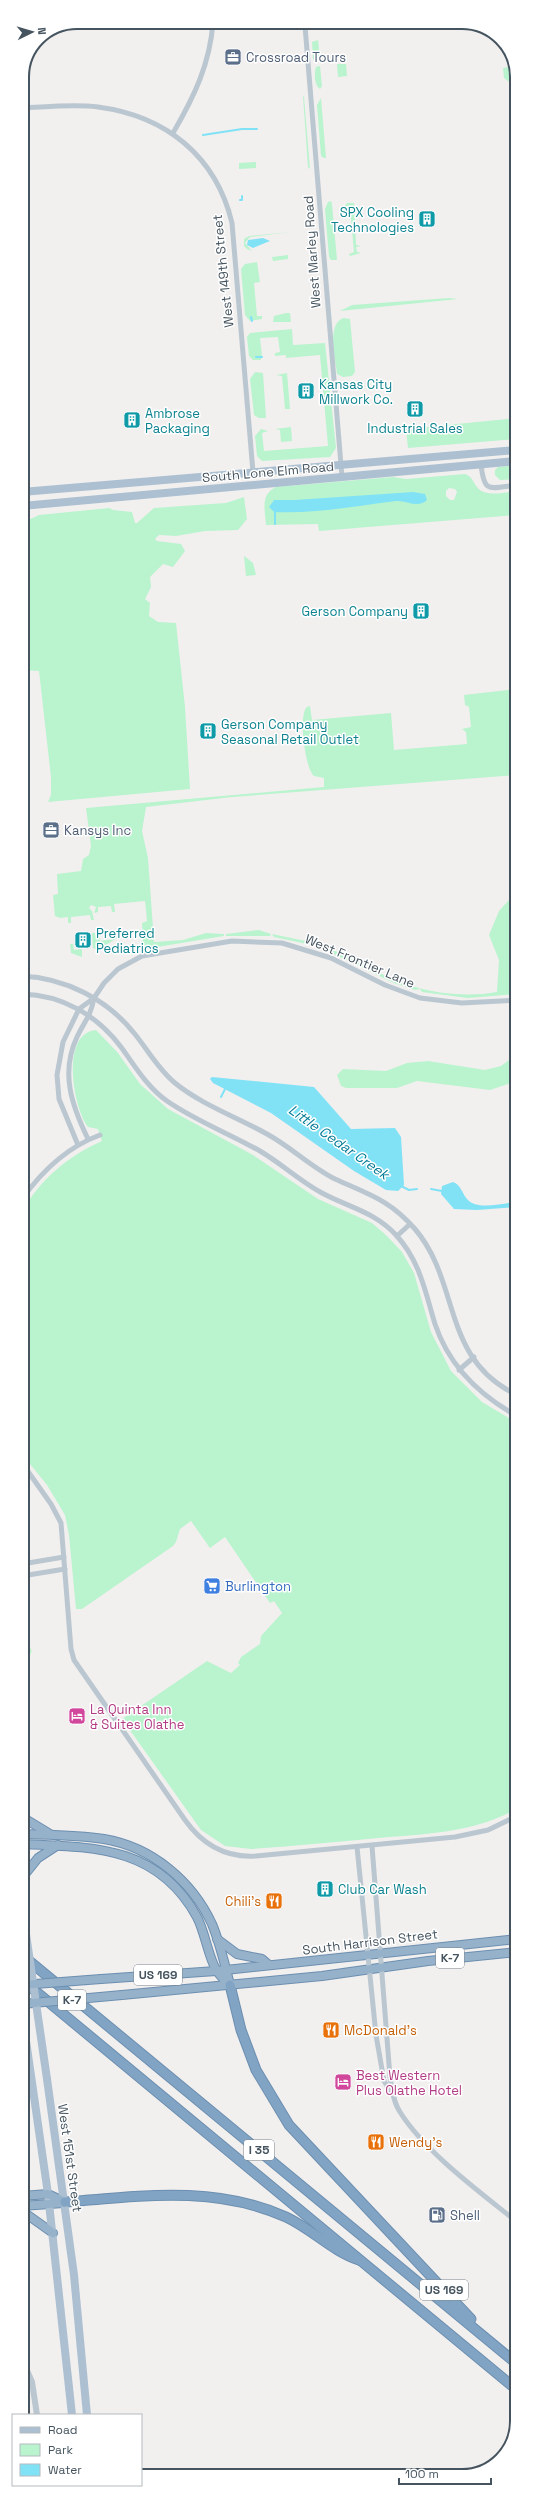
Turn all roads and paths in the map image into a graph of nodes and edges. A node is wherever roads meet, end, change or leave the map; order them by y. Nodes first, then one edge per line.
1 (212, 29) edge
2 (305, 29) edge
3 (29, 108) edge
4 (173, 133) junction
5 (510, 451) edge
6 (510, 462) edge
7 (480, 464) junction
8 (341, 465) junction
9 (253, 472) junction
10 (342, 477) junction
11 (510, 486) edge
12 (29, 491) edge
13 (29, 505) edge
14 (29, 977) edge
15 (29, 995) edge
16 (94, 998) junction
17 (510, 1000) edge
18 (79, 1009) junction
19 (91, 1016) junction
20 (100, 1135) dead end
21 (88, 1139) junction
22 (78, 1145) junction
23 (29, 1191) edge
24 (410, 1224) junction
25 (397, 1236) junction
26 (474, 1357) junction
27 (459, 1370) junction
28 (510, 1390) edge
29 (510, 1412) edge
30 (29, 1473) edge
31 (64, 1557) junction
32 (29, 1563) edge
33 (65, 1568) junction
34 (29, 1575) edge
35 (510, 1819) edge
36 (29, 1823) edge
37 (29, 1834) edge
38 (52, 1835) junction
39 (29, 1844) edge
40 (58, 1845) junction
41 (372, 1846) junction
42 (357, 1847) junction
43 (29, 1869) edge
44 (217, 1939) junction
45 (510, 1940) edge
46 (382, 1952) junction
47 (510, 1953) edge
48 (29, 1954) edge
49 (366, 1954) junction
50 (29, 1960) edge
51 (269, 1965) junction
52 (383, 1967) junction
53 (226, 1969) junction
54 (216, 1970) junction
55 (369, 1970) junction
56 (29, 1984) edge
57 (230, 1985) junction
58 (29, 1986) edge
59 (29, 2003) edge
60 (29, 2059) edge
61 (393, 2096) junction
62 (48, 2194) junction
63 (29, 2195) edge
64 (64, 2202) junction
65 (49, 2204) junction
66 (29, 2205) edge
67 (29, 2216) edge
68 (510, 2216) edge
69 (53, 2233) junction
70 (365, 2262) junction
71 (496, 2346) junction
72 (510, 2358) edge
73 (29, 2375) edge
74 (510, 2384) edge
75 (37, 2414) edge
76 (72, 2414) edge
77 (87, 2414) edge

1 - 4 street
2 - 8 street, West Marley Road
3 - 4 street, West 149th Street
4 - 9 street, West 149th Street
5 - 8 main road, South Lone Elm Road
6 - 7 main road, South Lone Elm Road
7 - 10 main road, South Lone Elm Road
7 - 11 street
8 - 9 main road, South Lone Elm Road
8 - 10 street, West Marley Road
9 - 12 main road, South Lone Elm Road
10 - 13 main road, South Lone Elm Road
14 - 16 street
15 - 18 street
16 - 17 street, West Frontier Lane
16 - 18 street
16 - 19 street
16 - 24 street
18 - 19 street
18 - 22 street
19 - 21 street
19 - 25 street
20 - 21 street
21 - 22 street
22 - 23 street
24 - 25 street
24 - 26 street
25 - 27 street
26 - 27 street
26 - 28 street
27 - 29 street
30 - 31 street
31 - 32 street
31 - 33 street
33 - 34 street
33 - 42 street
35 - 41 street
36 - 38 highway
37 - 38 highway
38 - 44 highway
39 - 40 highway
40 - 43 highway
40 - 54 highway
41 - 42 street
41 - 46 street
42 - 49 street
44 - 51 highway
44 - 53 highway
45 - 46 highway, South Harrison Street / K-7
46 - 49 highway, South Harrison Street / K-7
46 - 52 street
47 - 52 highway, South Harrison Street / K-7
48 - 64 main road, West 151st Street, bridge
49 - 51 highway, South Harrison Street / K-7
49 - 55 street
50 - 71 highway, I 35
51 - 53 highway, South Harrison Street / K-7
52 - 55 highway, South Harrison Street / K-7
52 - 61 street
53 - 54 highway, US 169
53 - 57 highway, US 169
54 - 56 highway, US 169, bridge
54 - 57 highway
55 - 57 highway, South Harrison Street / K-7
55 - 61 street
57 - 59 highway, K-7, bridge
57 - 71 highway, US 169
58 - 70 highway, I 35
60 - 62 main road, West 151st Street
61 - 68 street
62 - 63 highway
62 - 64 highway
62 - 65 main road, West 151st Street
64 - 65 highway
64 - 70 highway
64 - 77 main road, West 151st Street
65 - 66 highway
65 - 69 main road, West 151st Street
67 - 69 highway
69 - 76 main road, West 151st Street
70 - 74 highway, I 35
71 - 72 highway, I 35
73 - 75 street

